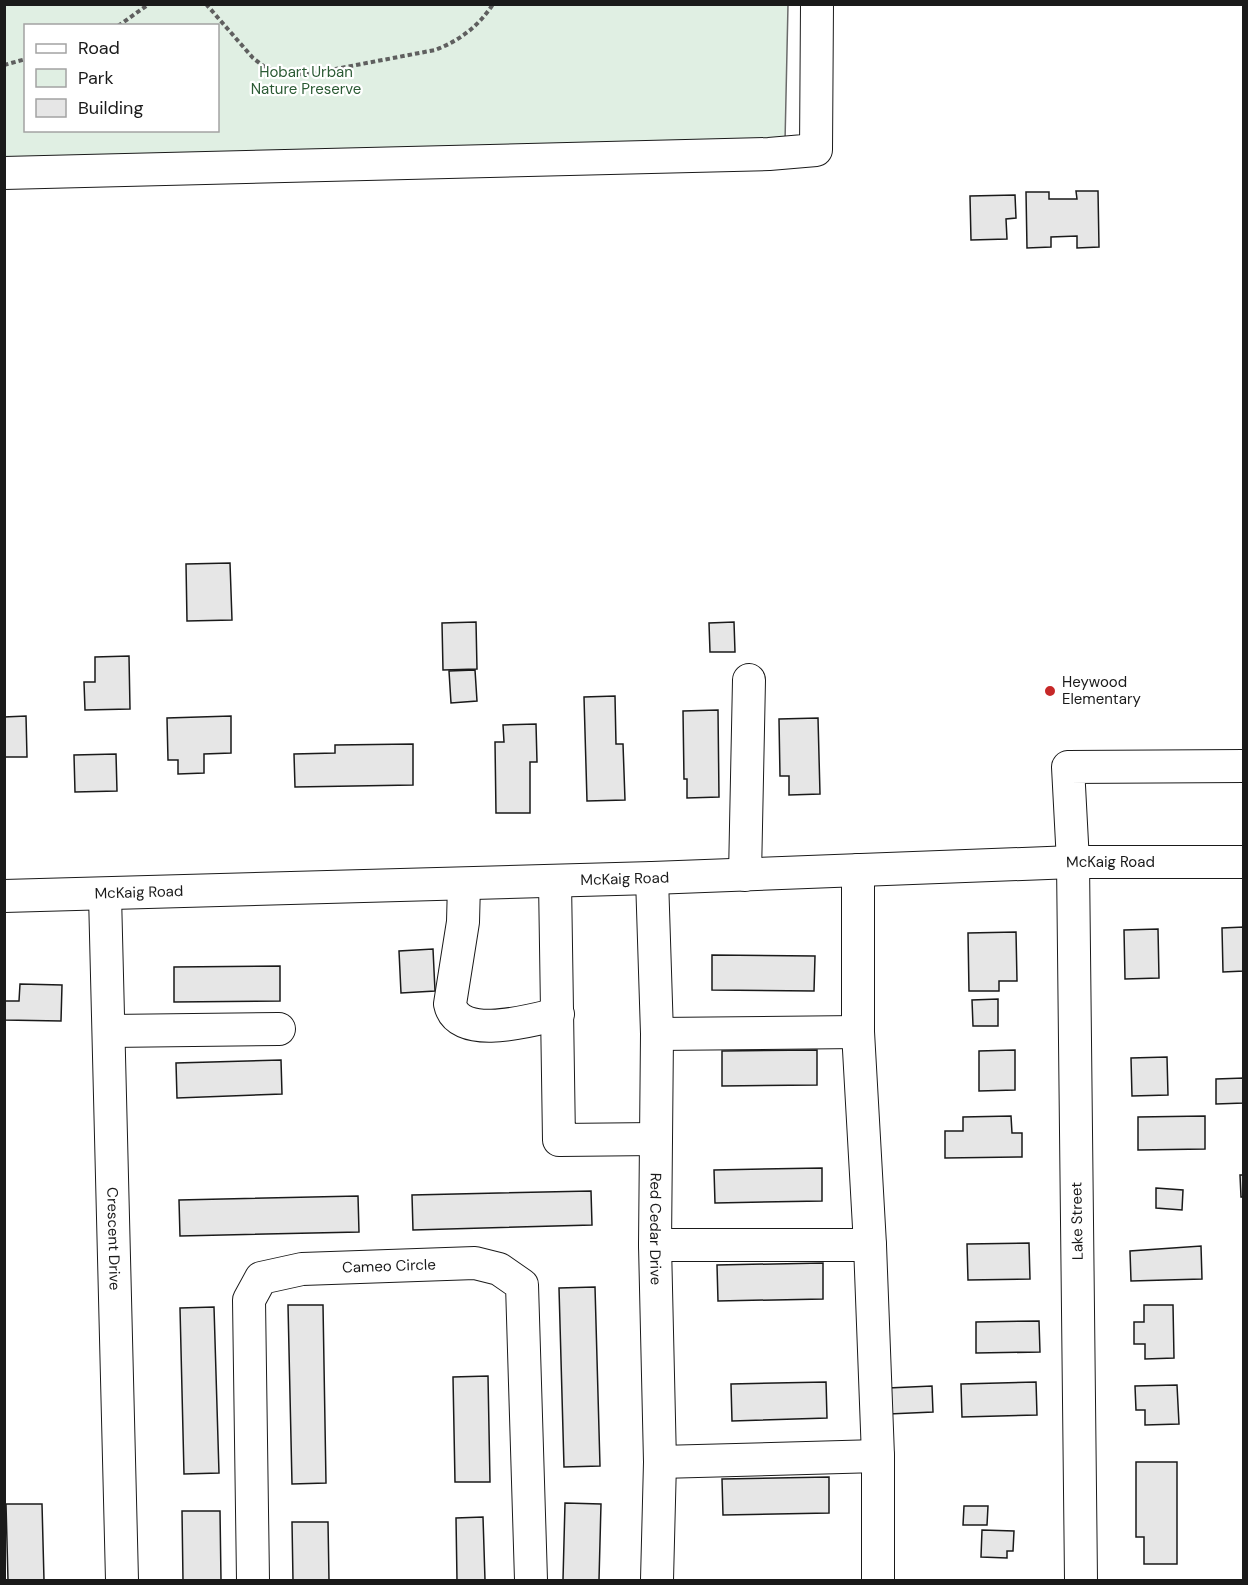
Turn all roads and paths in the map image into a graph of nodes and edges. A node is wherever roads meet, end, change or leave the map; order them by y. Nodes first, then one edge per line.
1 (149, 4) edge
2 (206, 4) edge
3 (493, 4) edge
4 (817, 4) edge
5 (121, 24) edge
6 (24, 60) edge
7 (4, 65) edge
8 (4, 173) edge
9 (749, 680) dead end
10 (1244, 766) edge
11 (1073, 862) junction
12 (1244, 862) edge
13 (858, 870) junction
14 (745, 875) junction
15 (652, 878) junction
16 (555, 881) junction
17 (464, 884) junction
18 (105, 895) junction
19 (4, 896) edge
20 (558, 1014) junction
21 (279, 1029) dead end
22 (109, 1031) junction
23 (858, 1032) junction
24 (657, 1034) junction
25 (656, 1139) junction
26 (654, 1245) junction
27 (870, 1245) junction
28 (878, 1456) junction
29 (660, 1462) junction
30 (122, 1581) edge
31 (253, 1581) edge
32 (531, 1581) edge
33 (657, 1581) edge
34 (878, 1581) edge
35 (1081, 1581) edge

1 - 5 path
2 - 3 path
4 - 8 street
6 - 7 path
9 - 14 street
10 - 11 street, Lake Street
11 - 12 street, McKaig Road
11 - 13 street, McKaig Road
11 - 35 street, Lake Street
13 - 14 street, McKaig Road
13 - 23 street
14 - 15 street, McKaig Road
15 - 16 street, McKaig Road
15 - 24 street, Red Cedar Drive
16 - 17 street, McKaig Road
16 - 20 street
17 - 18 street, McKaig Road
17 - 20 street
18 - 19 street, McKaig Road
18 - 22 street, Crescent Drive
20 - 25 street
21 - 22 street
22 - 30 street, Crescent Drive
23 - 24 street
23 - 27 street
24 - 25 street, Red Cedar Drive
25 - 26 street, Red Cedar Drive
26 - 27 street
26 - 29 street, Red Cedar Drive
27 - 28 street
28 - 29 street
28 - 34 street
29 - 33 street, Red Cedar Drive
31 - 32 street, Cameo Circle

